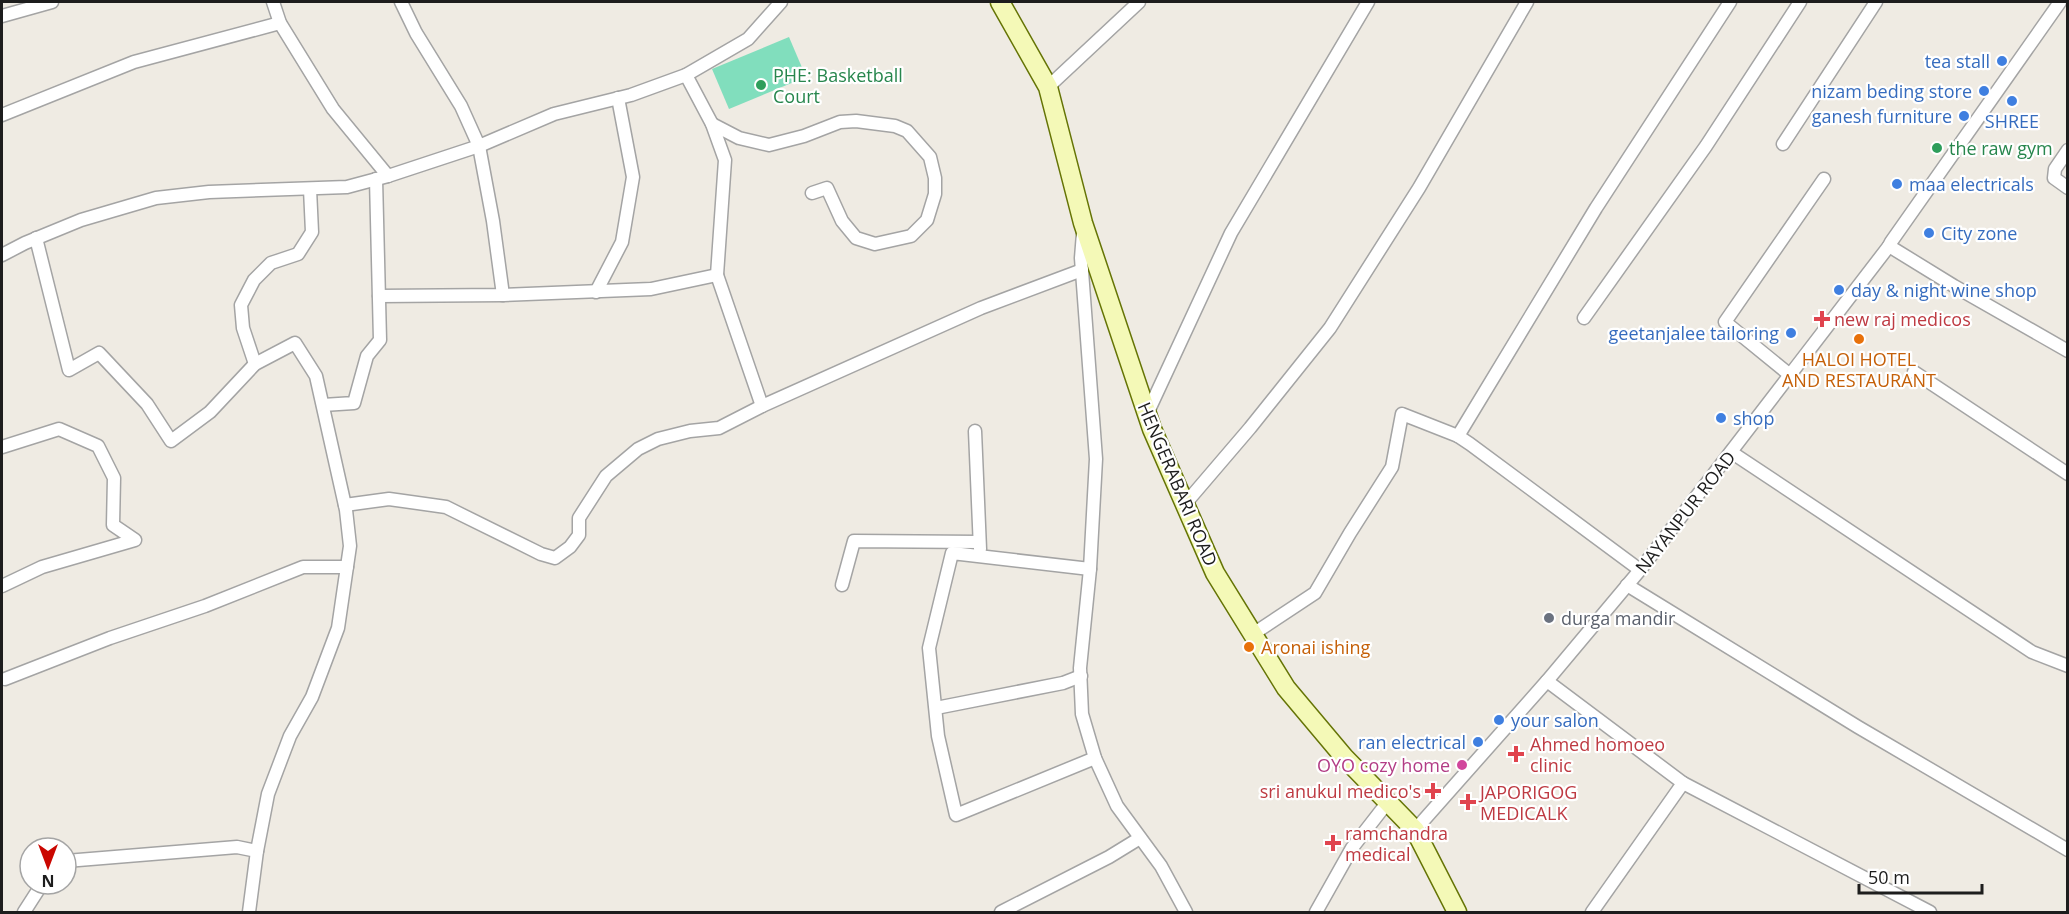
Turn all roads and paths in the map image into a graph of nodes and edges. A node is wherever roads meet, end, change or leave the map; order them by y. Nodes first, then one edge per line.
1 (52, 2) edge
2 (273, 2) edge
3 (401, 2) edge
4 (781, 2) edge
5 (1000, 2) edge
6 (1139, 2) edge
7 (1368, 2) edge
8 (1527, 2) edge
9 (1730, 2) edge
10 (1800, 2) edge
11 (1876, 2) edge
12 (2060, 2) edge
13 (2, 16) edge
14 (280, 22) junction
15 (686, 75) junction
16 (1048, 87) junction
17 (618, 98) junction
18 (2, 115) edge
19 (712, 124) junction
20 (1783, 144) dead end
21 (478, 146) junction
22 (2067, 150) edge
23 (382, 178) junction
24 (1824, 179) dead end
25 (2067, 188) edge
26 (310, 189) junction
27 (812, 193) dead end
28 (1083, 223) junction
29 (36, 238) junction
30 (1889, 246) junction
31 (2, 255) edge
32 (1082, 270) junction
33 (717, 275) junction
34 (596, 292) junction
35 (502, 295) junction
36 (379, 296) junction
37 (1584, 318) dead end
38 (2067, 351) edge
39 (255, 364) junction
40 (1914, 372) dead end
41 (1790, 375) junction
42 (323, 405) junction
43 (762, 406) junction
44 (1147, 414) junction
45 (975, 431) dead end
46 (1458, 436) junction
47 (2, 447) edge
48 (1731, 452) junction
49 (2067, 474) edge
50 (1185, 504) junction
51 (345, 505) junction
52 (979, 542) junction
53 (980, 557) junction
54 (347, 567) junction
55 (1090, 569) junction
56 (1640, 570) junction
57 (842, 585) dead end
58 (1627, 585) junction
59 (2, 586) edge
60 (1252, 634) junction
61 (2067, 666) edge
62 (1081, 676) junction
63 (5, 679) dead end
64 (1546, 681) junction
65 (936, 708) junction
66 (1095, 758) junction
67 (1683, 783) junction
68 (1387, 803) junction
69 (1415, 830) junction
70 (1140, 838) junction
71 (2067, 850) edge
72 (257, 851) junction
73 (78, 860) edge
74 (34, 896) edge
75 (24, 912) edge
76 (249, 912) edge
77 (1000, 912) edge
78 (1186, 912) edge
79 (1316, 912) edge
80 (1457, 912) edge
81 (1592, 912) edge
82 (1930, 912) edge

1 - 13 street
2 - 14 street
3 - 21 street
4 - 15 street
5 - 16 main road, HENGERABARI ROAD
6 - 16 street
7 - 44 street
8 - 50 street
9 - 46 street
10 - 37 street
11 - 20 street
12 - 30 street, NAYANPUR ROAD
14 - 18 street
14 - 23 street
15 - 17 street
15 - 19 street
16 - 28 main road, HENGERABARI ROAD
17 - 21 street
17 - 34 street
19 - 27 street
19 - 33 street
21 - 23 street
21 - 35 street
22 - 25 street
23 - 26 street
23 - 36 street
24 - 41 street
26 - 29 street
26 - 39 street
28 - 32 street
28 - 44 main road, HENGERABARI ROAD
29 - 31 street
29 - 39 street
30 - 38 street
30 - 41 street, NAYANPUR ROAD
32 - 43 street
32 - 55 street
33 - 34 street
33 - 43 street
34 - 35 street
35 - 36 street
36 - 42 street
39 - 42 street
40 - 49 street
41 - 48 street, NAYANPUR ROAD
42 - 51 street
43 - 51 street
44 - 50 main road, HENGERABARI ROAD
45 - 52 street
46 - 56 street
46 - 60 street
47 - 59 street
48 - 56 street, NAYANPUR ROAD
48 - 61 street
50 - 60 main road, HENGERABARI ROAD
51 - 54 street
52 - 53 street
52 - 57 street
53 - 55 street
53 - 65 street
54 - 63 street
54 - 72 street
55 - 62 street
56 - 58 street, NAYANPUR ROAD
58 - 64 street, NAYANPUR ROAD
58 - 71 street
60 - 68 main road, HENGERABARI ROAD
62 - 65 street
62 - 66 street
64 - 67 street
64 - 69 street, NAYANPUR ROAD
65 - 66 street
66 - 70 street
67 - 81 street
67 - 82 street
68 - 69 main road, HENGERABARI ROAD
68 - 79 street
69 - 80 main road, HENGERABARI ROAD
70 - 77 street
70 - 78 street
72 - 73 street
72 - 76 street
74 - 75 street

